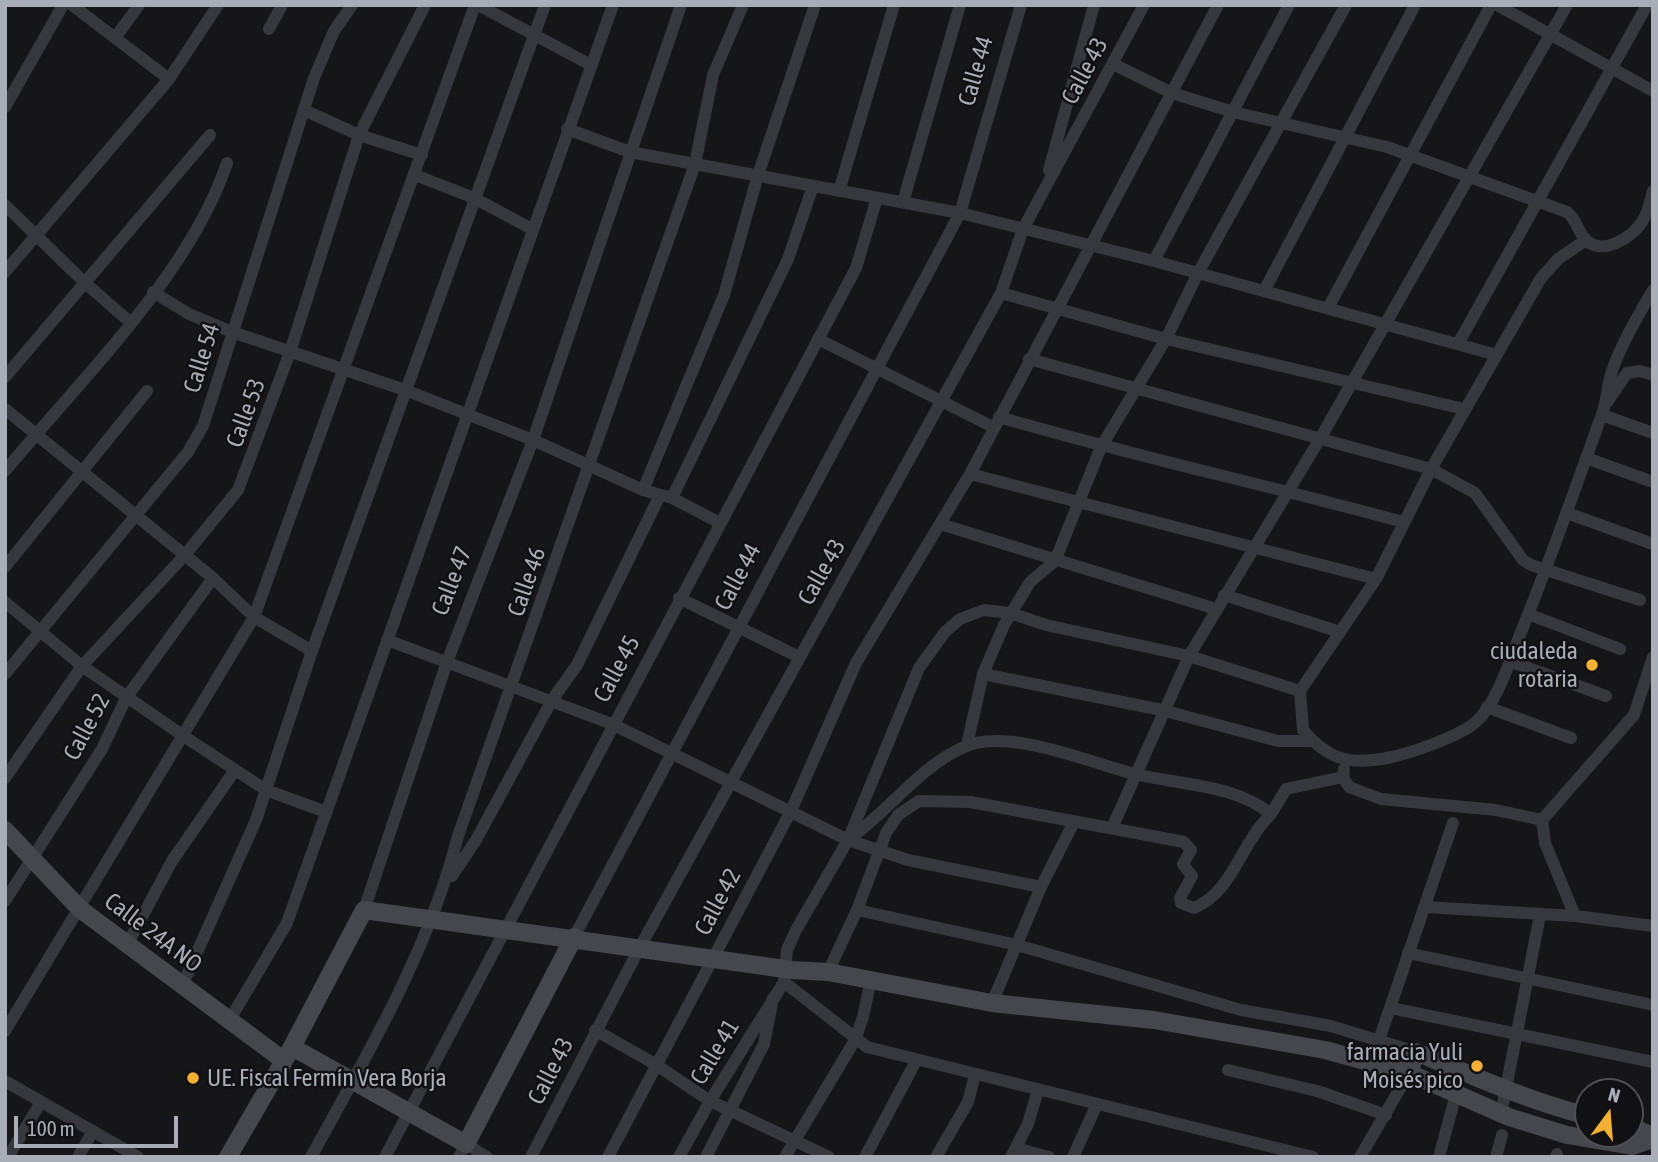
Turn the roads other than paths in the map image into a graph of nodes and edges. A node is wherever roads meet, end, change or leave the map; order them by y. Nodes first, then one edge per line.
1 (63, 5) edge
2 (72, 5) edge
3 (139, 5) edge
4 (218, 5) edge
5 (282, 5) edge
6 (352, 5) edge
7 (425, 5) edge
8 (477, 5) edge
9 (545, 5) edge
10 (613, 5) edge
11 (681, 5) edge
12 (743, 5) edge
13 (815, 5) edge
14 (894, 5) edge
15 (960, 5) edge
16 (1021, 5) edge
17 (1094, 5) edge
18 (1143, 5) edge
19 (1218, 5) edge
20 (1289, 5) edge
21 (1346, 5) edge
22 (1415, 5) edge
23 (1491, 5) edge
24 (1497, 5) edge
25 (1567, 5) edge
26 (1647, 5) edge
27 (268, 29) dead end
28 (533, 34) junction
29 (1550, 35) junction
30 (115, 38) junction
31 (1113, 64) junction
32 (591, 65) junction
33 (1612, 70) junction
34 (169, 79) junction
35 (1653, 91) edge
36 (1172, 93) junction
37 (5, 107) edge
38 (303, 110) junction
39 (1233, 112) junction
40 (1281, 123) junction
41 (567, 129) junction
42 (210, 135) dead end
43 (359, 135) junction
44 (1343, 137) junction
45 (630, 152) junction
46 (422, 155) junction
47 (1408, 155) junction
48 (228, 163) dead end
49 (695, 164) junction
50 (415, 175) junction
51 (758, 176) junction
52 (1470, 177) junction
53 (813, 186) junction
54 (839, 191) junction
55 (1043, 191) junction
56 (1653, 191) edge
57 (474, 198) junction
58 (877, 198) junction
59 (903, 202) junction
60 (1538, 202) junction
61 (5, 205) edge
62 (960, 213) junction
63 (1640, 226) junction
64 (532, 229) junction
65 (1023, 229) junction
66 (37, 234) junction
67 (1653, 234) edge
68 (1586, 240) junction
69 (1090, 245) junction
70 (1154, 261) junction
71 (5, 272) edge
72 (1198, 273) junction
73 (84, 282) junction
74 (1653, 290) edge
75 (1264, 291) junction
76 (153, 292) junction
77 (1001, 293) junction
78 (1058, 307) junction
79 (1328, 309) junction
80 (130, 322) junction
81 (1385, 324) junction
82 (232, 332) junction
83 (1166, 339) junction
84 (818, 340) junction
85 (1458, 344) junction
86 (290, 352) junction
87 (1497, 355) junction
88 (1029, 359) junction
89 (345, 370) junction
90 (876, 371) junction
91 (1653, 375) edge
92 (5, 377) edge
93 (1353, 381) junction
94 (1139, 388) junction
95 (405, 390) junction
96 (147, 391) dead end
97 (940, 401) junction
98 (1464, 408) junction
99 (5, 409) edge
100 (1604, 409) junction
101 (466, 415) junction
102 (996, 422) junction
103 (1653, 433) edge
104 (36, 434) junction
105 (1321, 437) junction
106 (533, 440) junction
107 (1101, 447) junction
108 (1586, 458) junction
109 (590, 466) junction
110 (1431, 469) junction
111 (5, 471) edge
112 (82, 472) junction
113 (970, 474) junction
114 (1653, 482) edge
115 (643, 490) junction
116 (1289, 490) junction
117 (666, 497) junction
118 (1078, 501) junction
119 (1567, 513) junction
120 (135, 515) junction
121 (1403, 522) junction
122 (720, 523) junction
123 (940, 524) junction
124 (1653, 544) edge
125 (1255, 548) junction
126 (184, 556) junction
127 (1055, 561) junction
128 (5, 567) edge
129 (1544, 572) junction
130 (213, 578) junction
131 (1376, 579) junction
132 (1224, 595) junction
133 (679, 598) junction
134 (1640, 600) dead end
135 (5, 602) edge
136 (1216, 609) junction
137 (1010, 613) junction
138 (1528, 614) junction
139 (254, 617) junction
140 (739, 627) junction
141 (40, 631) junction
142 (1340, 632) junction
143 (387, 640) junction
144 (1620, 649) dead end
145 (312, 651) junction
146 (1189, 656) junction
147 (799, 657) junction
148 (1653, 657) edge
149 (1509, 661) junction
150 (447, 662) junction
151 (82, 666) junction
152 (5, 674) edge
153 (984, 674) junction
154 (513, 685) junction
155 (1300, 691) junction
156 (1606, 696) dead end
157 (126, 698) junction
158 (552, 700) junction
159 (1487, 707) junction
160 (1162, 709) junction
161 (612, 724) junction
162 (185, 737) junction
163 (1571, 738) dead end
164 (1312, 741) junction
165 (967, 746) junction
166 (672, 753) junction
167 (1346, 761) junction
168 (235, 770) junction
169 (1135, 774) junction
170 (1343, 777) junction
171 (5, 778) edge
172 (731, 780) junction
173 (266, 790) junction
174 (791, 811) junction
175 (326, 812) junction
176 (1271, 814) junction
177 (1542, 820) junction
178 (1074, 822) junction
179 (1453, 823) dead end
180 (1112, 828) junction
181 (5, 830) edge
182 (848, 840) junction
183 (878, 850) junction
184 (32, 859) junction
185 (446, 885) junction
186 (1041, 887) junction
187 (5, 901) edge
188 (1425, 907) junction
189 (80, 909) junction
190 (364, 910) junction
191 (858, 910) junction
192 (1540, 915) junction
193 (1575, 916) junction
194 (432, 921) junction
195 (1653, 926) edge
196 (503, 930) junction
197 (574, 937) junction
198 (127, 944) junction
199 (1017, 945) junction
200 (640, 947) junction
201 (1408, 953) junction
202 (711, 958) junction
203 (828, 972) junction
204 (784, 975) junction
205 (1528, 977) junction
206 (871, 980) junction
207 (182, 986) junction
208 (773, 997) junction
209 (992, 1003) junction
210 (1653, 1005) edge
211 (1391, 1008) junction
212 (229, 1021) junction
213 (595, 1030) junction
214 (5, 1031) edge
215 (1518, 1034) junction
216 (855, 1040) junction
217 (1379, 1040) junction
218 (1416, 1052) junction
219 (288, 1054) junction
220 (916, 1061) junction
221 (1653, 1062) edge
222 (655, 1064) junction
223 (1228, 1070) dead end
224 (1409, 1073) junction
225 (975, 1075) junction
226 (353, 1080) junction
227 (5, 1081) edge
228 (1507, 1089) junction
229 (1038, 1090) junction
230 (1456, 1094) junction
231 (41, 1101) junction
232 (710, 1101) junction
233 (1097, 1104) junction
234 (731, 1110) junction
235 (410, 1113) junction
236 (1574, 1113) edge
237 (1501, 1114) junction
238 (1386, 1115) junction
239 (93, 1131) junction
240 (1502, 1135) dead end
241 (1653, 1137) edge
242 (795, 1141) junction
243 (463, 1151) edge
244 (1014, 1152) edge
245 (8, 1157) edge
246 (78, 1157) edge
247 (138, 1157) edge
248 (228, 1157) edge
249 (310, 1157) edge
250 (385, 1157) edge
251 (487, 1157) edge
252 (531, 1157) edge
253 (608, 1157) edge
254 (679, 1157) edge
255 (706, 1157) edge
256 (785, 1157) edge
257 (830, 1157) edge
258 (865, 1157) edge
259 (936, 1157) edge
260 (1049, 1157) edge
261 (1073, 1157) edge
262 (1313, 1157) edge
263 (1360, 1157) edge
264 (1439, 1157) edge
265 (1496, 1157) edge

1 - 37 street
2 - 30 street
3 - 30 street
4 - 34 street
5 - 27 street
6 - 38 street, Calle 54
7 - 43 street, Calle 53
8 - 28 street
8 - 46 street
9 - 28 street
10 - 32 street
11 - 45 street, Calle 47
12 - 49 street, Calle 46
13 - 51 street
14 - 54 street
15 - 59 street
16 - 62 street, Calle 44
17 - 55 street
18 - 31 street, Calle 43
19 - 36 street, Calle 42
20 - 39 street
21 - 40 street
22 - 44 street
23 - 47 street
24 - 29 street
25 - 29 street
26 - 33 street
28 - 32 street
28 - 57 street
29 - 33 street
29 - 52 street
30 - 34 street
31 - 36 street
31 - 55 street, Calle 43
32 - 41 street
33 - 35 street
33 - 60 street
34 - 66 street
36 - 39 street
36 - 69 street, Calle 42
38 - 43 street
38 - 82 street, Calle 54
39 - 40 street
39 - 70 street
40 - 44 street
40 - 72 street
41 - 45 street
41 - 64 street
42 - 73 street
43 - 46 street
43 - 86 street, Calle 53
44 - 47 street
44 - 75 street
45 - 49 street
45 - 106 street, Calle 47
46 - 50 street
47 - 52 street
47 - 79 street
48 - 76 street
49 - 51 street
49 - 109 street, Calle 46
50 - 57 street
50 - 89 street
51 - 53 street
51 - 115 street
52 - 60 street
52 - 81 street
53 - 54 street
53 - 117 street
54 - 58 street
55 - 65 street, Calle 43
56 - 63 street
57 - 64 street
57 - 95 street
58 - 59 street
58 - 84 street, Calle 45
59 - 62 street
60 - 68 street
60 - 85 street
61 - 66 street
62 - 65 street
62 - 90 street, Calle 44
63 - 67 street
63 - 68 street
64 - 101 street
65 - 69 street
65 - 77 street, Calle 43
66 - 71 street
66 - 73 street
68 - 87 street
69 - 70 street
69 - 78 street, Calle 42
70 - 72 street
72 - 75 street
72 - 83 street
73 - 80 street
73 - 92 street
74 - 100 street
75 - 79 street
76 - 80 street
76 - 82 street
77 - 78 street
77 - 97 street, Calle 43
78 - 83 street
78 - 88 street, Calle 42
79 - 81 street
80 - 104 street
81 - 85 street
81 - 93 street
82 - 86 street
82 - 120 street, Calle 54
83 - 93 street
83 - 94 street
84 - 90 street
84 - 122 street, Calle 45
85 - 87 street
86 - 89 street
86 - 126 street, Calle 53
87 - 98 street
88 - 94 street
88 - 102 street, Calle 42
89 - 95 street
89 - 139 street
90 - 97 street
90 - 140 street, Calle 44
91 - 100 street
93 - 98 street
93 - 105 street
94 - 105 street
94 - 107 street
95 - 101 street
95 - 145 street
96 - 112 street
97 - 102 street
97 - 147 street, Calle 43
98 - 110 street
99 - 104 street
100 - 103 street
100 - 108 street
101 - 106 street
101 - 143 street
102 - 107 street
102 - 113 street, Calle 42
104 - 111 street
104 - 112 street
105 - 110 street
105 - 116 street
106 - 109 street
106 - 150 street, Calle 47
107 - 116 street
107 - 118 street
108 - 114 street
108 - 119 street
109 - 115 street
109 - 154 street, Calle 46
110 - 121 street
110 - 129 street
112 - 120 street
112 - 128 street
113 - 118 street
113 - 123 street, Calle 42
115 - 117 street
116 - 121 street
116 - 125 street
117 - 122 street
117 - 158 street
118 - 125 street
118 - 127 street
119 - 124 street
119 - 129 street
120 - 126 street
120 - 141 street, Calle 54
121 - 131 street
122 - 133 street, Calle 45
123 - 127 street
123 - 174 street, Calle 42
125 - 131 street
125 - 132 street
126 - 130 street
126 - 151 street, Calle 53
127 - 136 street
127 - 137 street
129 - 134 street
129 - 138 street
130 - 139 street
130 - 157 street, Calle 52
131 - 142 street
132 - 136 street
132 - 142 street
133 - 140 street
133 - 161 street, Calle 45
135 - 141 street
136 - 146 street
137 - 146 street, Calle 41
137 - 153 street
137 - 182 street, Calle 41
138 - 144 street
138 - 149 street
139 - 145 street
139 - 162 street
140 - 147 street
140 - 166 street, Calle 44
141 - 151 street
141 - 152 street, Calle 54
142 - 155 street
143 - 150 street
143 - 175 street
145 - 173 street
146 - 155 street, Calle 41
146 - 160 street
147 - 172 street, Calle 43
148 - 177 street
149 - 156 street
149 - 159 street
150 - 154 street
150 - 190 street, Calle 47
151 - 157 street
151 - 171 street, Calle 53
153 - 160 street
153 - 165 street
154 - 158 street
154 - 185 street, Calle 46
155 - 164 street
157 - 162 street
157 - 184 street, Calle 52
158 - 161 street
158 - 185 street
159 - 163 street
159 - 167 street
160 - 164 street
160 - 169 street
161 - 166 street
161 - 196 street, Calle 45
162 - 168 street
162 - 189 street
164 - 167 street
165 - 169 street
165 - 182 street
166 - 172 street
166 - 197 street, Calle 44
167 - 170 street
168 - 173 street
168 - 198 street
169 - 176 street
169 - 180 street
170 - 176 street
170 - 177 street
172 - 174 street
172 - 200 street, Calle 43
173 - 175 street
173 - 207 street
174 - 182 street
174 - 202 street, Calle 42
175 - 212 street
176 - 180 street
177 - 193 street
178 - 180 street
178 - 183 street
178 - 186 street
179 - 188 street
181 - 184 street, Calle 24A NO
182 - 183 street
182 - 204 street, Calle 41
183 - 186 street
183 - 191 street
184 - 187 street, Calle 52
184 - 189 street, Calle 24A NO
185 - 194 street, Calle 46
186 - 199 street
188 - 192 street
188 - 201 street
189 - 198 street, Calle 24A NO
189 - 214 street
190 - 194 street
190 - 219 street, Calle 47
191 - 199 street
191 - 203 street
192 - 193 street
192 - 205 street
193 - 195 street
194 - 196 street
194 - 226 street, Calle 46
196 - 197 street
196 - 235 street, Calle 45
197 - 200 street
197 - 243 street, Calle 44
198 - 207 street, Calle 24A NO
199 - 209 street
199 - 217 street
200 - 202 street
200 - 213 street, Calle 43
201 - 205 street
201 - 211 street
202 - 204 street
202 - 222 street, Calle 42
203 - 204 street
203 - 206 street
204 - 208 street, Calle 41
204 - 216 street
205 - 210 street
205 - 215 street
206 - 209 street
206 - 216 street
207 - 212 street, Calle 24A NO
208 - 232 street, Calle 41
208 - 234 street
209 - 224 street
211 - 215 street
211 - 217 street
212 - 219 street, Calle 24A NO
213 - 222 street
213 - 252 street, Calle 43
215 - 221 street
215 - 228 street
216 - 220 street
216 - 242 street
217 - 218 street
218 - 224 street
218 - 228 street
219 - 226 street, Calle 24A NO
219 - 248 street, Calle 47
220 - 225 street
220 - 258 street
222 - 232 street
222 - 253 street, Calle 42
223 - 238 street
224 - 230 street
224 - 238 street
225 - 229 street
225 - 259 street
226 - 235 street, Calle 24A NO
226 - 249 street, Calle 46
227 - 231 street
228 - 236 street
228 - 237 street
229 - 233 street
229 - 244 street
230 - 237 street
230 - 264 street
231 - 239 street
231 - 245 street
232 - 234 street
232 - 254 street, Calle 41
233 - 261 street
233 - 262 street
234 - 242 street
234 - 255 street
235 - 243 street, Calle 24A NO
235 - 250 street, Calle 45
237 - 241 street
238 - 263 street
239 - 246 street
239 - 247 street
240 - 265 street
242 - 256 street
242 - 257 street
243 - 251 street
244 - 260 street

